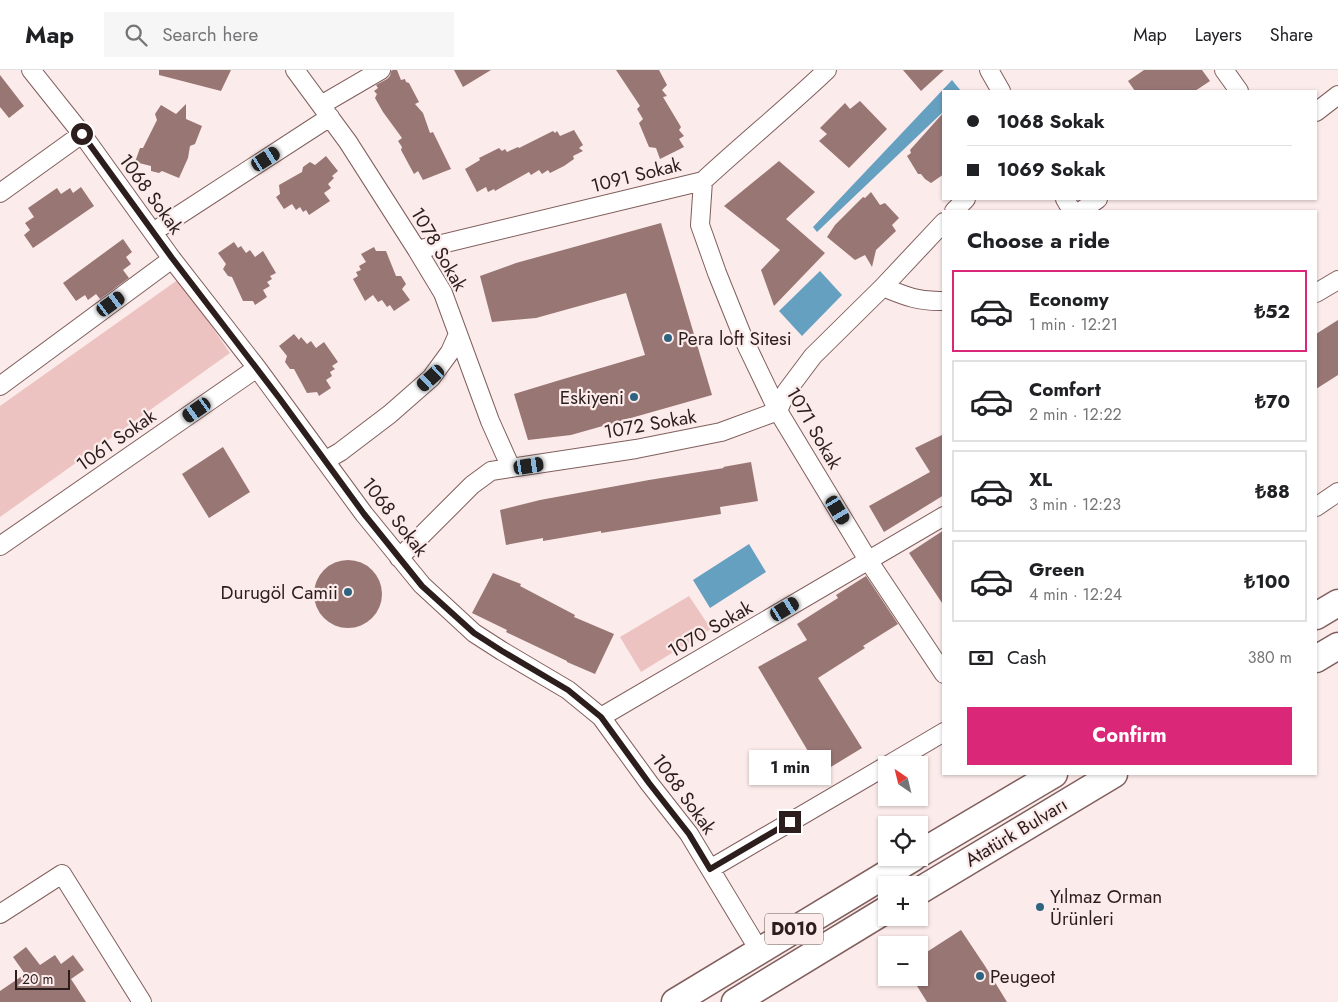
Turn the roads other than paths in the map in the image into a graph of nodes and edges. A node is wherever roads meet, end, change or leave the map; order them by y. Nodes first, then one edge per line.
1 (31, 70) edge
2 (296, 70) edge
3 (382, 70) edge
4 (827, 70) edge
5 (988, 70) edge
6 (1224, 70) edge
7 (1000, 90) edge
8 (1238, 90) edge
9 (1338, 95) edge
10 (325, 111) junction
11 (1317, 111) edge
12 (82, 134) junction
13 (703, 181) junction
14 (0, 193) edge
15 (965, 200) edge
16 (1097, 200) edge
17 (955, 210) edge
18 (1082, 210) edge
19 (942, 224) edge
20 (153, 232) junction
21 (417, 250) junction
22 (172, 258) junction
23 (1338, 280) edge
24 (883, 288) junction
25 (1317, 293) edge
26 (942, 301) edge
27 (458, 334) junction
28 (256, 368) junction
29 (0, 386) edge
30 (778, 411) junction
31 (326, 460) junction
32 (511, 468) junction
33 (1338, 492) edge
34 (1317, 506) edge
35 (942, 517) edge
36 (0, 546) edge
37 (399, 558) junction
38 (868, 560) junction
39 (1338, 603) edge
40 (1317, 615) edge
41 (1338, 646) edge
42 (1317, 658) edge
43 (942, 671) edge
44 (601, 717) junction
45 (942, 733) edge
46 (904, 756) edge
47 (878, 771) edge
48 (1052, 775) edge
49 (1112, 775) edge
50 (928, 849) edge
51 (900, 866) edge
52 (710, 869) junction
53 (928, 886) edge
54 (0, 914) edge
55 (878, 915) edge
56 (759, 950) junction
57 (142, 1002) edge
58 (675, 1002) edge
59 (735, 1002) edge

1 - 12 street, 1068 Sokak
2 - 10 street, 1078 Sokak
3 - 10 street
4 - 13 street, 1091 Sokak
5 - 7 street
6 - 8 street
9 - 11 street
10 - 20 street
10 - 21 street, 1078 Sokak
12 - 14 street
12 - 20 street, 1068 Sokak
13 - 21 street, 1091 Sokak
13 - 30 street, 1071 Sokak
15 - 17 street
16 - 18 street
19 - 24 street
20 - 22 street, 1068 Sokak
21 - 27 street, 1078 Sokak
22 - 28 street, 1068 Sokak
22 - 29 street
23 - 25 street
24 - 26 street
24 - 30 street
27 - 31 street
27 - 32 street, 1078 Sokak
28 - 31 street, 1068 Sokak
28 - 36 street, 1061 Sokak
30 - 32 street, 1072 Sokak
30 - 38 street, 1071 Sokak
31 - 37 street, 1068 Sokak
32 - 37 street, 1072 Sokak
33 - 34 street
35 - 38 street, 1070 Sokak
37 - 44 street, 1068 Sokak
38 - 43 street, 1071 Sokak
38 - 44 street, 1070 Sokak
39 - 40 highway
41 - 42 highway
44 - 52 street, 1068 Sokak
45 - 46 street
47 - 52 street
48 - 50 highway, Atatürk Bulvarı
49 - 53 highway, Atatürk Bulvarı
51 - 56 highway, D010
52 - 56 street, 1068 Sokak
54 - 57 street
55 - 59 highway, D010
56 - 58 highway, D010

